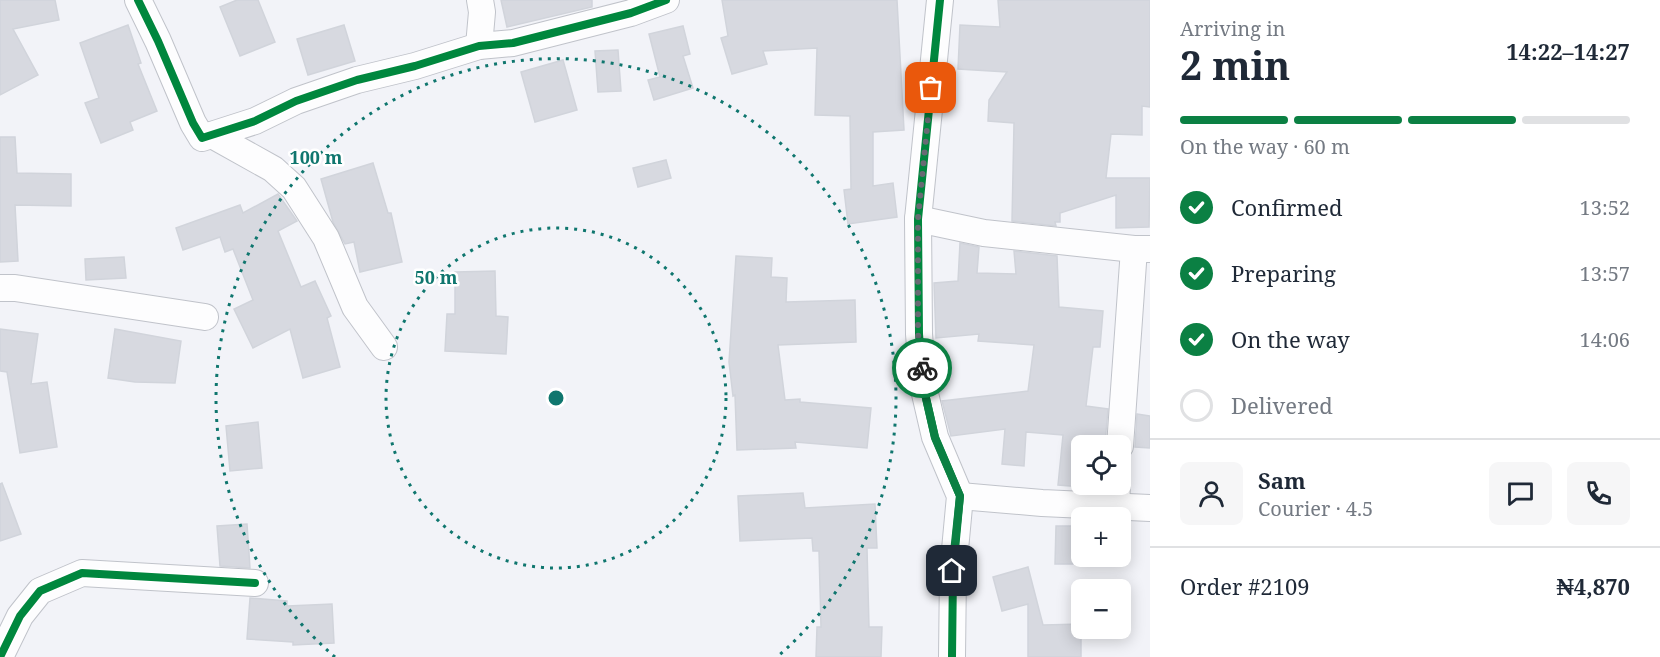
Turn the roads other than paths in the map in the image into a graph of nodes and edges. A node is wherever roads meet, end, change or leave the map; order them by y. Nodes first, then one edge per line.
1 (138, 0) edge
2 (480, 0) edge
3 (666, 0) edge
4 (940, 0) edge
5 (479, 46) junction
6 (212, 135) junction
7 (918, 219) junction
8 (1142, 249) edge
9 (0, 288) edge
10 (205, 317) dead end
11 (384, 347) dead end
12 (1121, 435) edge
13 (1117, 495) edge
14 (960, 496) junction
15 (1150, 508) edge
16 (255, 583) dead end
17 (0, 657) edge
18 (952, 657) edge

1 - 6 street
2 - 5 street
3 - 5 street
4 - 7 street
5 - 6 street
6 - 11 street
7 - 8 street
7 - 14 street
8 - 12 street
9 - 10 street
13 - 14 street
13 - 15 street
14 - 18 street
16 - 17 street

